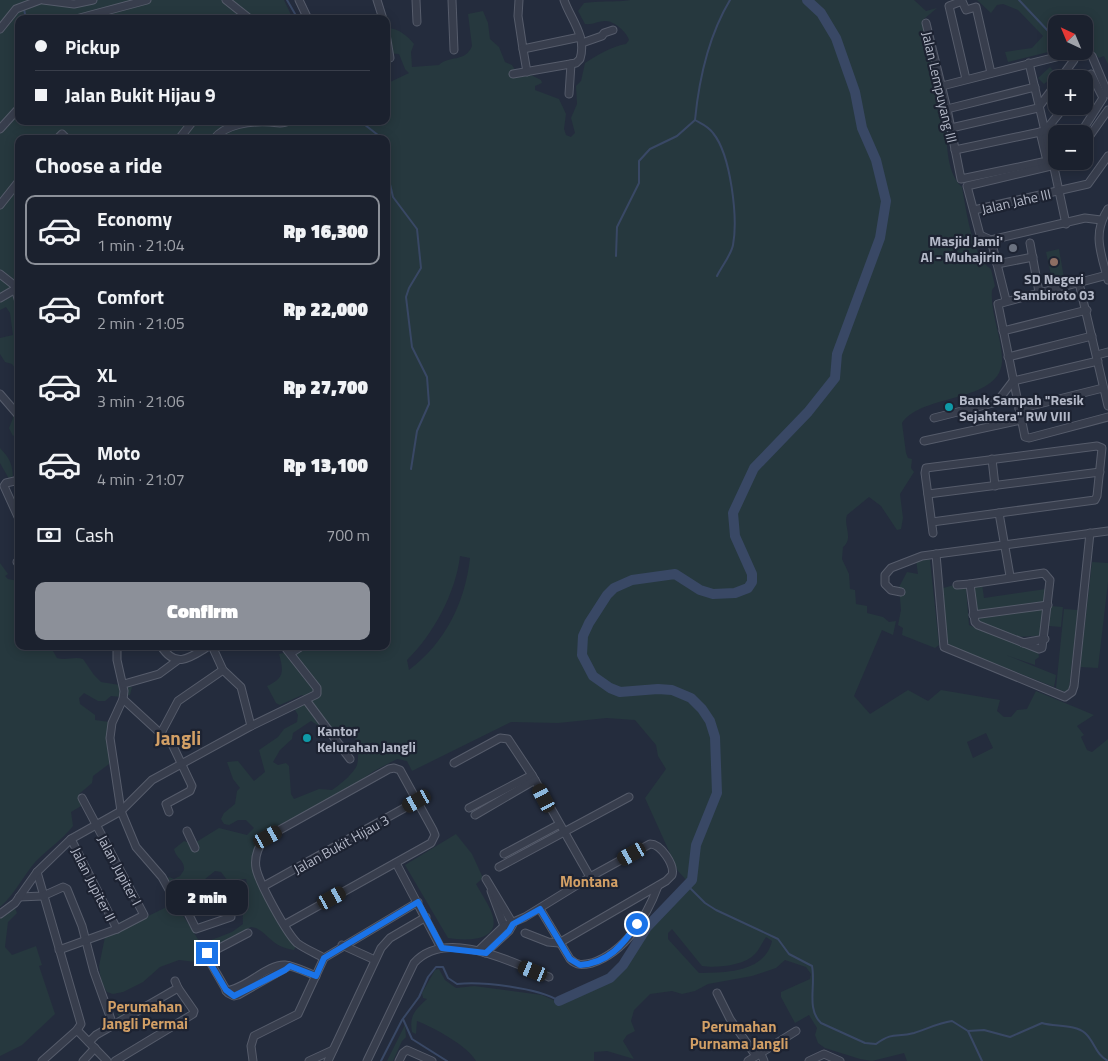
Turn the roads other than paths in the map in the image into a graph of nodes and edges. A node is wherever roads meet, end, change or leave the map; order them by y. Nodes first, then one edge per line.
1 (41, 0) edge
2 (93, 0) edge
3 (146, 0) edge
4 (226, 0) edge
5 (299, 0) edge
6 (377, 0) edge
7 (416, 0) edge
8 (452, 0) edge
9 (519, 0) edge
10 (564, 0) edge
11 (91, 15) edge
12 (245, 15) edge
13 (306, 15) edge
14 (382, 15) edge
15 (417, 22) dead end
16 (926, 23) dead end
17 (0, 29) edge
18 (613, 30) dead end
19 (581, 40) junction
20 (454, 50) dead end
21 (524, 50) junction
22 (1093, 58) edge
23 (1048, 59) edge
24 (1029, 63) junction
25 (571, 64) junction
26 (527, 72) junction
27 (991, 73) junction
28 (514, 74) dead end
29 (1093, 77) edge
30 (966, 79) junction
31 (942, 86) junction
32 (1034, 87) junction
33 (569, 94) dead end
34 (1108, 94) edge
35 (1048, 95) edge
36 (947, 108) junction
37 (1038, 108) junction
38 (1108, 110) edge
39 (15, 112) edge
40 (1057, 115) edge
41 (190, 125) edge
42 (242, 125) edge
43 (1086, 125) edge
44 (951, 128) junction
45 (0, 129) edge
46 (1093, 131) edge
47 (1042, 132) junction
48 (182, 135) edge
49 (217, 135) edge
50 (1048, 145) edge
51 (955, 150) junction
52 (1108, 156) edge
53 (1048, 168) edge
54 (1054, 170) edge
55 (15, 187) edge
56 (1058, 191) junction
57 (0, 205) edge
58 (1108, 209) edge
59 (974, 210) junction
60 (1101, 220) junction
61 (1066, 224) junction
62 (991, 240) junction
63 (1030, 243) dead end
64 (1105, 251) edge
65 (1033, 257) junction
66 (997, 264) junction
67 (0, 274) edge
68 (1107, 278) edge
69 (1079, 283) junction
70 (15, 285) edge
71 (15, 287) edge
72 (1039, 292) junction
73 (0, 298) edge
74 (1002, 301) junction
75 (1087, 310) junction
76 (1003, 331) junction
77 (1092, 336) junction
78 (1108, 352) edge
79 (1008, 357) junction
80 (1097, 358) junction
81 (1013, 381) junction
82 (1103, 388) junction
83 (0, 394) edge
84 (1108, 406) edge
85 (1020, 409) junction
86 (15, 411) edge
87 (1108, 417) edge
88 (934, 418) dead end
89 (1021, 420) junction
90 (924, 441) dead end
91 (992, 459) junction
92 (1100, 472) junction
93 (3, 484) edge
94 (995, 486) junction
95 (928, 494) junction
96 (15, 511) edge
97 (999, 513) junction
98 (932, 522) junction
99 (1108, 531) edge
100 (934, 533) dead end
101 (1090, 533) junction
102 (1004, 544) junction
103 (936, 554) junction
104 (1010, 576) junction
105 (970, 584) junction
106 (957, 585) dead end
107 (901, 592) dead end
108 (1048, 605) junction
109 (973, 615) junction
110 (117, 650) edge
111 (164, 650) edge
112 (203, 650) edge
113 (213, 650) edge
114 (288, 650) edge
115 (296, 650) edge
116 (291, 654) junction
117 (178, 660) junction
118 (223, 670) junction
119 (124, 684) junction
120 (123, 699) junction
121 (306, 700) junction
122 (251, 726) junction
123 (161, 732) junction
124 (350, 759) dead end
125 (454, 763) dead end
126 (181, 764) junction
127 (533, 777) junction
128 (629, 797) dead end
129 (82, 798) dead end
130 (417, 801) junction
131 (469, 808) dead end
132 (121, 811) junction
133 (169, 812) dead end
134 (475, 815) dead end
135 (95, 824) junction
136 (558, 825) junction
137 (186, 830) dead end
138 (564, 833) junction
139 (71, 839) junction
140 (195, 848) dead end
141 (504, 854) dead end
142 (396, 863) junction
143 (499, 868) dead end
144 (37, 872) junction
145 (590, 877) junction
146 (486, 880) dead end
147 (264, 886) junction
148 (658, 886) junction
149 (490, 888) junction
150 (43, 896) junction
151 (19, 897) junction
152 (418, 902) junction
153 (185, 907) junction
154 (540, 909) junction
155 (0, 914) edge
156 (426, 917) junction
157 (513, 924) junction
158 (284, 925) junction
159 (504, 926) junction
160 (117, 929) junction
161 (248, 933) dead end
162 (525, 933) dead end
163 (87, 941) junction
164 (498, 943) junction
165 (559, 943) junction
166 (342, 946) junction
167 (442, 948) junction
168 (59, 950) junction
169 (482, 952) junction
170 (324, 958) junction
171 (502, 958) junction
172 (375, 960) junction
173 (316, 976) junction
174 (549, 977) dead end
175 (717, 993) dead end
176 (114, 1025) junction
177 (77, 1030) junction
178 (796, 1031) dead end
179 (89, 1042) junction
180 (95, 1048) junction
181 (333, 1050) junction
182 (761, 1057) edge
183 (42, 1061) edge
184 (83, 1061) edge
185 (107, 1061) edge
186 (115, 1061) edge
187 (254, 1061) edge
188 (310, 1061) edge
189 (328, 1061) edge
190 (367, 1061) edge
191 (399, 1061) edge
192 (432, 1061) edge
193 (748, 1061) edge
194 (809, 1061) edge
195 (840, 1061) edge

1 - 2 street
1 - 17 street
3 - 11 street
4 - 12 street
5 - 13 street
6 - 14 street
7 - 15 street
8 - 20 street
9 - 21 street
10 - 19 street
16 - 31 street, Jalan Lempuyang III
18 - 19 street
19 - 21 street
19 - 25 street
21 - 26 street
22 - 34 street
23 - 24 street
24 - 27 street
24 - 32 street
25 - 26 street
25 - 33 street
26 - 28 street
27 - 30 street
27 - 30 street
29 - 43 street
30 - 31 street
31 - 36 street, Jalan Lempuyang III
32 - 36 street
32 - 37 street
35 - 37 street
36 - 44 street, Jalan Lempuyang III
37 - 44 street
37 - 47 street
38 - 46 street
39 - 45 street
40 - 47 street
41 - 48 street
42 - 49 street
44 - 51 street, Jalan Lempuyang III
47 - 50 street
47 - 51 street
47 - 51 street, Jalan Lempuyang III
52 - 56 street, Jalan Jahe III
53 - 59 street
54 - 56 street
55 - 57 street
56 - 59 street, Jalan Jahe III
56 - 61 street
58 - 60 street
59 - 62 street
60 - 61 street
60 - 64 street
61 - 62 street
62 - 66 street
63 - 65 street
64 - 68 street
65 - 66 street
65 - 72 street
66 - 74 street
67 - 70 street
68 - 69 street
69 - 72 street
69 - 75 street
71 - 73 street
72 - 74 street
74 - 76 street
75 - 76 street
75 - 77 street
76 - 79 street
77 - 79 street
77 - 80 street
78 - 80 street
79 - 81 street
80 - 81 street
80 - 82 street
81 - 85 street
81 - 88 street
82 - 84 street
82 - 85 street
83 - 86 street
85 - 89 street
87 - 89 street
89 - 90 street
91 - 92 street
91 - 94 street
91 - 95 street
92 - 94 street
92 - 97 street
93 - 96 street
94 - 95 street
95 - 98 street
97 - 98 street
97 - 102 street
98 - 100 street
99 - 101 street
101 - 102 street
101 - 103 street
102 - 103 street
102 - 104 street
103 - 107 street
104 - 105 street
104 - 108 street
105 - 106 street
105 - 109 street
108 - 109 street
108 - 109 street
110 - 119 street
111 - 117 street
112 - 117 street
113 - 118 street
114 - 116 street
115 - 116 street
116 - 121 street
117 - 119 street
118 - 122 street
118 - 123 street
119 - 120 street
120 - 123 street
120 - 132 street
121 - 122 street
121 - 124 street
122 - 126 street
123 - 126 street
125 - 127 street
126 - 132 street
126 - 133 street
127 - 131 street
127 - 134 street
127 - 136 street
128 - 138 street
129 - 135 street, Jalan Jupiter I
130 - 142 street
130 - 147 street, Jalan Bukit Hijau 3
130 - 147 street
132 - 135 street
132 - 153 street
135 - 139 street
135 - 160 street, Jalan Jupiter I
136 - 138 street
136 - 141 street
137 - 140 street
138 - 143 street
138 - 145 street
139 - 144 street
139 - 160 street, Jalan Jupiter II
142 - 152 street
142 - 158 street
144 - 150 street
144 - 151 street
145 - 148 street
145 - 154 street
146 - 149 street
147 - 158 street
148 - 165 street
148 - 165 street
149 - 157 street
149 - 159 street
150 - 151 street
150 - 163 street
150 - 168 street
151 - 155 street
152 - 156 street
152 - 166 street
153 - 153 street
154 - 157 street
154 - 165 street
156 - 167 street
156 - 172 street
157 - 159 street
157 - 164 street
158 - 170 street
159 - 169 street
160 - 163 street
161 - 173 street
162 - 165 street
163 - 168 street
163 - 176 street
164 - 169 street
164 - 171 street
166 - 170 street
166 - 172 street
167 - 169 street
167 - 190 street
168 - 177 street
169 - 171 street
170 - 173 street
171 - 174 street
172 - 181 street
173 - 187 street
175 - 182 street
176 - 179 street
176 - 186 street
177 - 179 street
177 - 183 street
178 - 182 street
179 - 180 street
180 - 184 street
180 - 185 street
181 - 188 street
181 - 189 street
182 - 193 street
191 - 192 street
194 - 195 street

